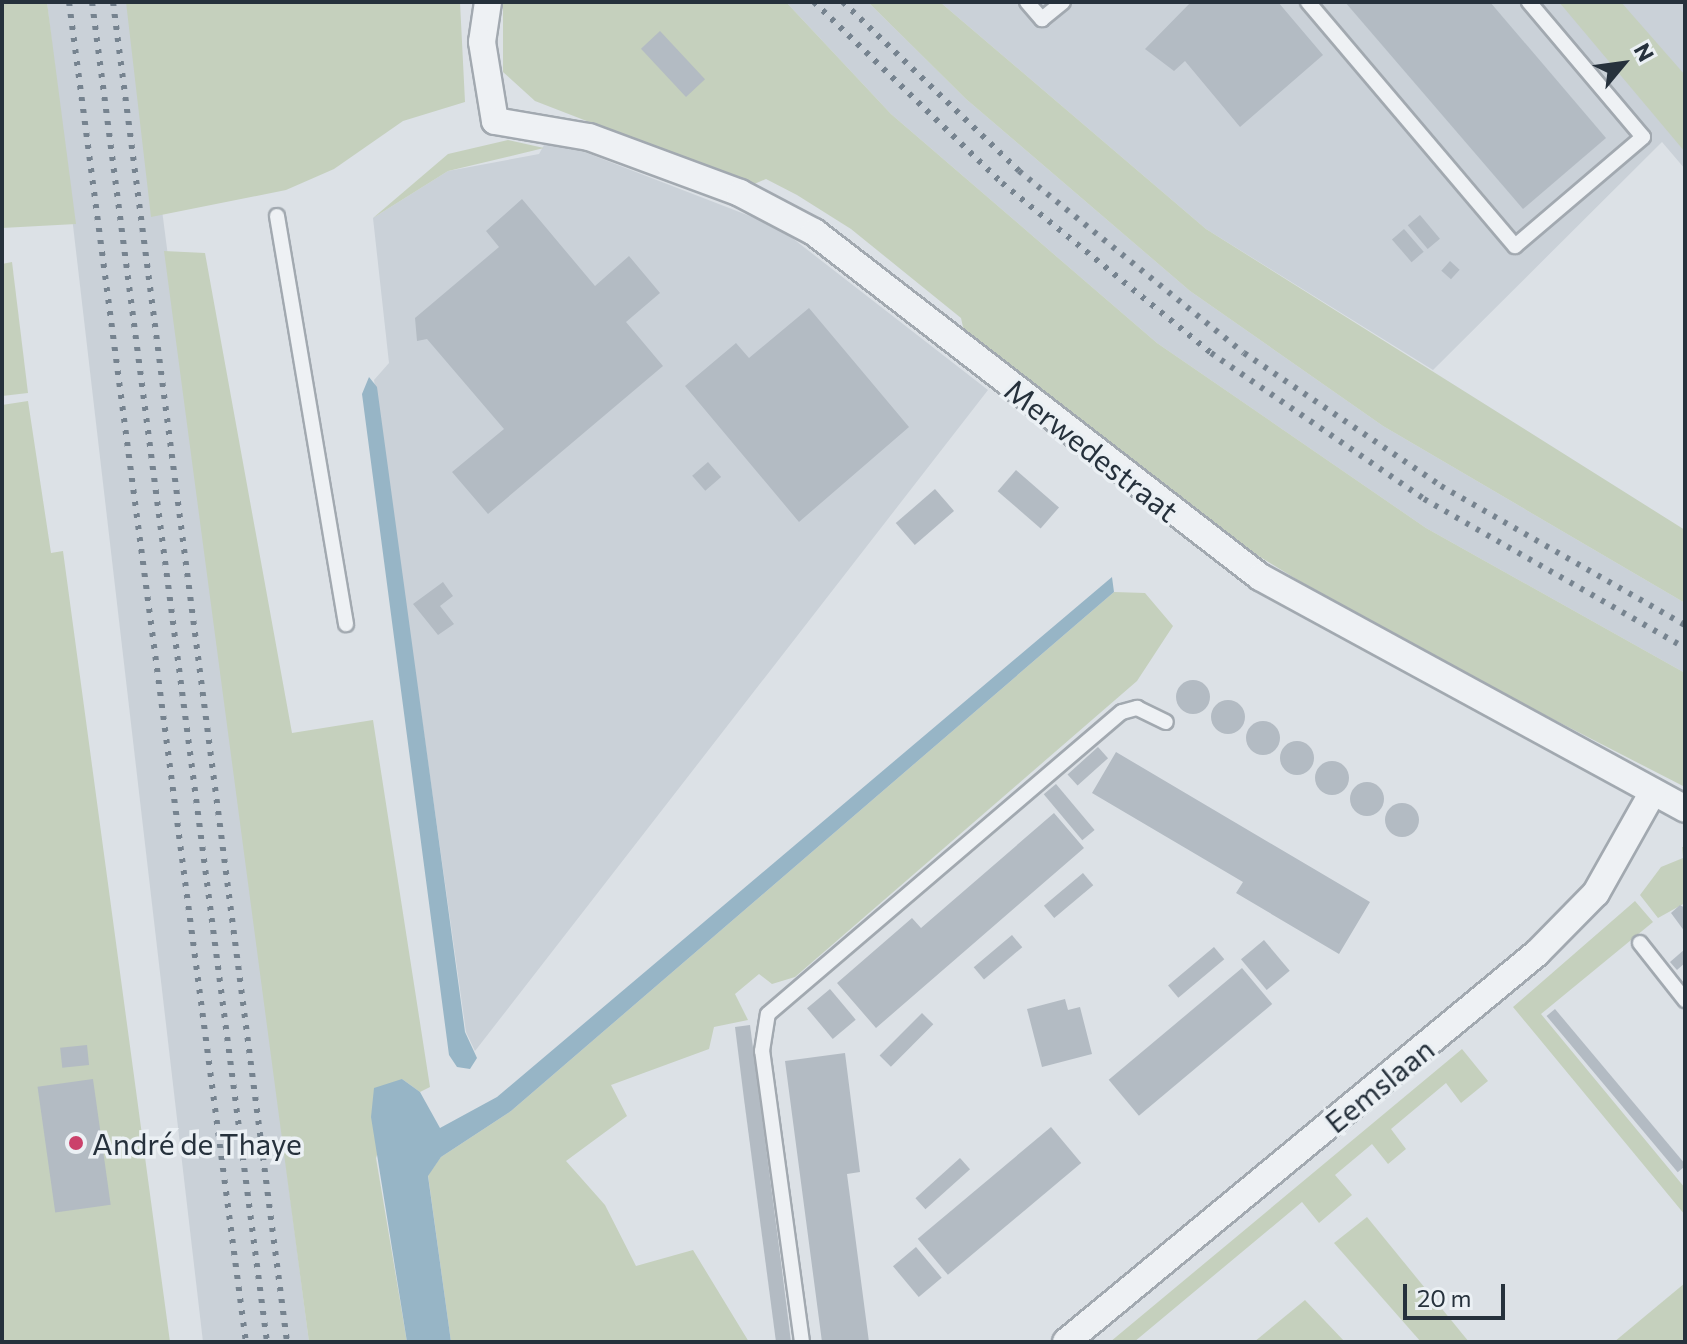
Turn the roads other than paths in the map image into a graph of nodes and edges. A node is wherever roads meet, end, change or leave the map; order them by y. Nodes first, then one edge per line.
1 (488, 2) edge
2 (1027, 2) edge
3 (1063, 2) edge
4 (1308, 2) edge
5 (1529, 2) edge
6 (277, 216) dead end
7 (346, 624) dead end
8 (1166, 722) dead end
9 (1653, 792) junction
10 (1685, 809) edge
11 (1640, 943) dead end
12 (1685, 1000) edge
13 (802, 1342) edge
14 (1066, 1342) edge

1 - 9 street, Merwedestraat
2 - 3 lane
4 - 5 lane
6 - 7 lane
8 - 13 lane
9 - 10 street, Merwedestraat
9 - 14 street, Eemslaan
11 - 12 lane

